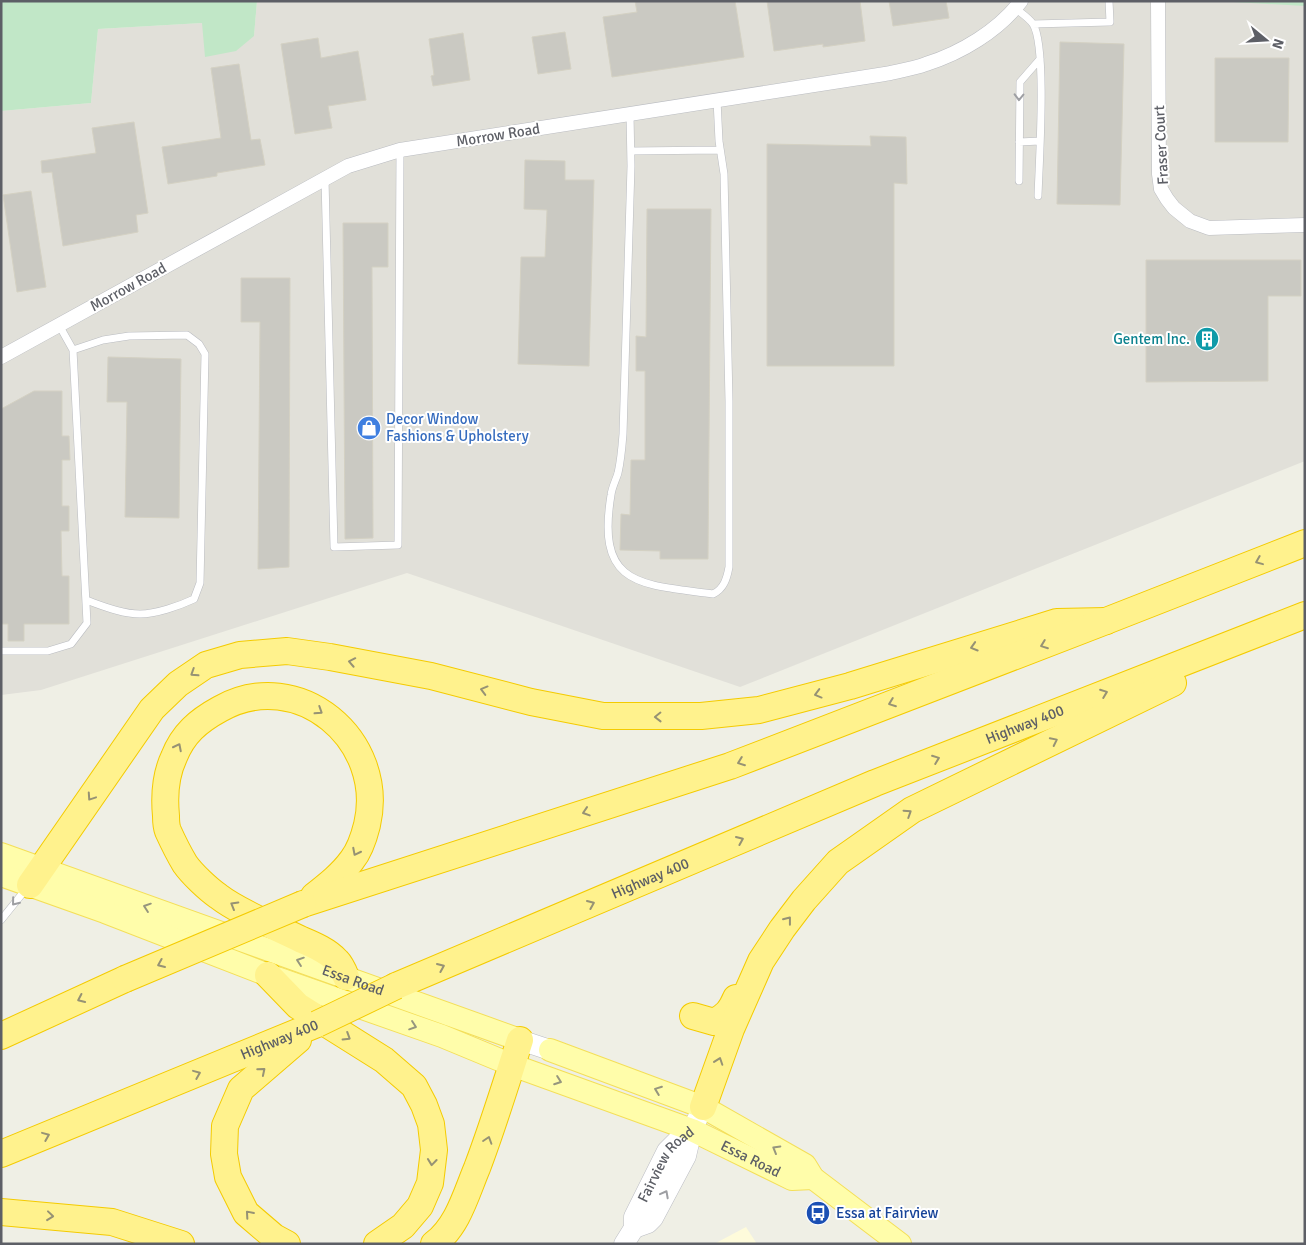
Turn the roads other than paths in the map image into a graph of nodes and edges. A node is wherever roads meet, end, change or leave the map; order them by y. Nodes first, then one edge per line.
1 (1109, 1) edge
2 (1158, 1) edge
3 (1018, 5) edge
4 (1032, 24) junction
5 (1040, 59) junction
6 (717, 100) junction
7 (630, 114) junction
8 (1040, 141) junction
9 (1019, 142) junction
10 (400, 150) junction
11 (720, 150) junction
12 (631, 151) junction
13 (325, 179) junction
14 (1019, 181) dead end
15 (1038, 196) dead end
16 (1305, 225) edge
17 (59, 325) junction
18 (73, 350) junction
19 (1, 357) edge
20 (1305, 543) edge
21 (86, 600) junction
22 (1305, 615) edge
23 (1106, 621) junction
24 (1, 652) edge
25 (1, 854) edge
26 (1, 875) edge
27 (35, 877) junction
28 (303, 904) junction
29 (1, 920) edge
30 (761, 961) junction
31 (268, 975) junction
32 (346, 977) junction
33 (693, 1016) dead end
34 (317, 1024) junction
35 (1, 1036) edge
36 (520, 1040) junction
37 (550, 1050) joint
38 (512, 1065) junction
39 (697, 1119) junction
40 (1, 1154) edge
41 (1, 1212) edge
42 (629, 1236) edge
43 (181, 1244) edge
44 (287, 1244) edge
45 (377, 1244) edge
46 (434, 1244) edge
47 (900, 1244) edge

1 - 4 lane
2 - 16 street, Fraser Court
3 - 4 lane
3 - 6 street, Morrow Road
4 - 5 lane
5 - 8 lane
5 -> 9 lane
6 - 7 street, Morrow Road
6 - 11 lane
7 - 10 street, Morrow Road
7 - 12 lane
8 - 9 lane
8 - 15 lane
9 - 14 lane
10 - 13 street, Morrow Road
10 - 13 lane
11 - 12 lane
11 - 12 lane
13 - 17 street, Morrow Road
17 - 18 lane
17 - 19 street, Morrow Road
18 - 21 lane
18 - 21 lane
20 -> 23 highway
21 - 24 lane
30 -> 22 highway
34 -> 22 highway, Highway 400, bridge
23 -> 27 highway
23 -> 28 highway
25 - 27 main road, Essa Road
26 - 27 main road, Essa Road
27 -> 29 lane
27 - 31 main road, Essa Road
32 -> 27 main road, Essa Road
32 -> 28 highway
28 -> 35 highway, bridge
30 - 33 highway
39 -> 30 highway
31 -> 38 main road, Essa Road
31 -> 45 highway
32 - 36 main road, Essa Road
40 -> 34 highway, Highway 400
44 -> 34 highway
36 - 37 street, Essa Road
36 - 38 highway
39 -> 37 main road, Essa Road
38 -> 39 main road, Essa Road
46 -> 38 highway
39 - 42 street, Fairview Road
39 - 47 main road, Essa Road
41 -> 43 highway

